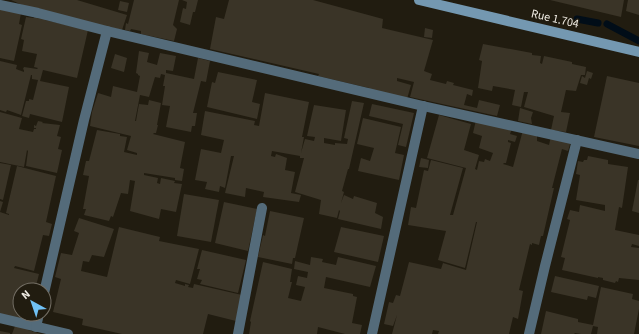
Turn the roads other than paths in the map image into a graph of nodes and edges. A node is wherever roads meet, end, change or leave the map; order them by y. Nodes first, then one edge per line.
1 (419, 0) edge
2 (0, 5) edge
3 (107, 31) junction
4 (639, 52) edge
5 (423, 106) junction
6 (578, 140) junction
7 (639, 154) edge
8 (262, 208) dead end
9 (47, 282) edge
10 (0, 318) edge
11 (37, 322) edge
12 (36, 327) junction
13 (68, 334) edge
14 (238, 334) edge
15 (372, 334) edge
16 (529, 334) edge

1 - 4 street, Rue 1.704
2 - 3 street
3 - 5 street
3 - 9 street
5 - 6 street
5 - 15 street
6 - 7 street
6 - 16 street
8 - 14 street
10 - 12 street
11 - 12 street
12 - 13 street

